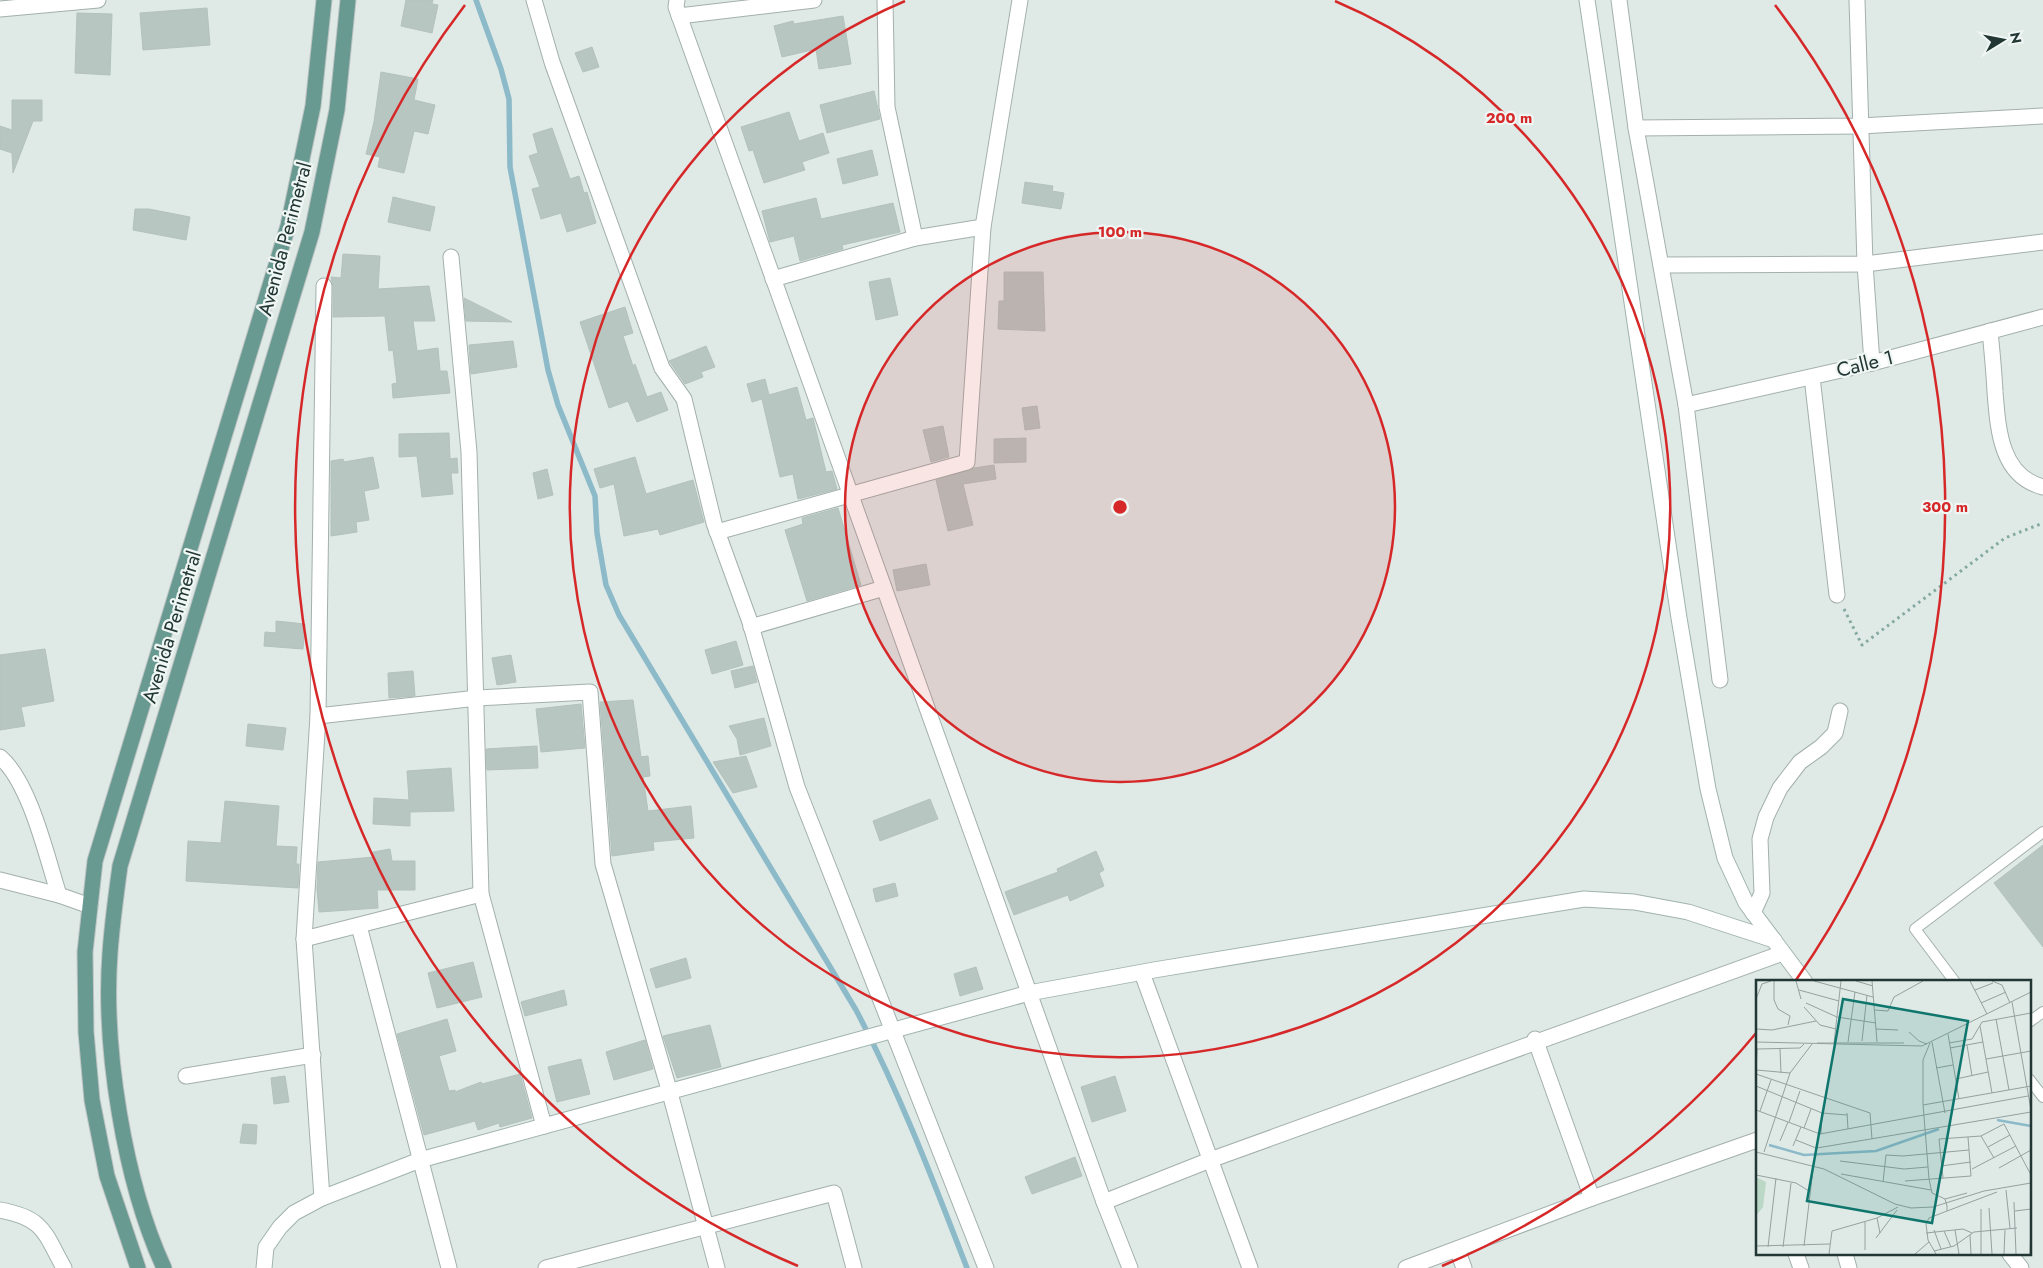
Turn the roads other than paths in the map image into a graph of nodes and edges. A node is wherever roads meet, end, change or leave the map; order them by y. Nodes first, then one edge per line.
1 (98, 0) edge
2 (324, 0) edge
3 (348, 0) edge
4 (534, 0) edge
5 (677, 0) edge
6 (814, 0) edge
7 (885, 0) edge
8 (1020, 0) edge
9 (1587, 0) edge
10 (1619, 0) edge
11 (1857, 0) edge
12 (0, 9) edge
13 (679, 16) junction
14 (2043, 116) edge
15 (1860, 126) junction
16 (1636, 128) junction
17 (983, 226) junction
18 (915, 238) junction
19 (2043, 242) edge
20 (451, 257) dead end
21 (1865, 264) junction
22 (1663, 265) junction
23 (773, 279) junction
24 (324, 286) dead end
25 (2043, 317) edge
26 (1990, 331) junction
27 (1872, 363) junction
28 (1812, 376) junction
29 (1686, 405) junction
30 (2043, 487) edge
31 (850, 494) junction
32 (717, 532) junction
33 (884, 588) junction
34 (1837, 595) road end
35 (751, 627) junction
36 (1720, 680) dead end
37 (476, 698) junction
38 (1840, 711) dead end
39 (318, 716) junction
40 (0, 757) edge
41 (2043, 832) edge
42 (0, 880) edge
43 (481, 894) junction
44 (59, 895) junction
45 (90, 906) junction
46 (1753, 913) junction
47 (359, 926) junction
48 (304, 939) junction
49 (1774, 940) junction
50 (1783, 953) junction
51 (1142, 973) junction
52 (1803, 980) edge
53 (1953, 980) edge
54 (1029, 993) junction
55 (2043, 1012) edge
56 (2030, 1021) edge
57 (892, 1031) junction
58 (1535, 1041) junction
59 (313, 1056) junction
60 (186, 1076) dead end
61 (2030, 1080) edge
62 (670, 1093) junction
63 (2043, 1097) edge
64 (544, 1126) junction
65 (1756, 1142) edge
66 (420, 1160) junction
67 (1210, 1160) junction
68 (322, 1198) junction
69 (1592, 1198) junction
70 (1104, 1202) junction
71 (0, 1210) edge
72 (705, 1226) junction
73 (1457, 1249) junction
74 (1797, 1256) edge
75 (2012, 1256) edge
76 (579, 1264) edge
77 (64, 1268) edge
78 (138, 1268) edge
79 (164, 1268) edge
80 (264, 1268) edge
81 (450, 1268) edge
82 (546, 1268) edge
83 (717, 1268) edge
84 (854, 1268) edge
85 (986, 1268) edge
86 (1130, 1268) edge
87 (1250, 1268) edge
88 (1406, 1268) edge
89 (1464, 1268) edge
90 (1801, 1268) edge
91 (2021, 1268) edge

1 - 12 street
2 - 45 main road, Avenida Perimetral
3 - 79 main road, Avenida Perimetral
4 - 32 street
5 - 13 street
6 - 13 street
7 - 18 street
8 - 17 street
9 - 46 street
10 - 16 street
11 - 15 street
13 - 23 street
14 - 15 street
15 - 16 street
15 - 21 street
16 - 22 street
17 - 18 street
17 - 31 street
18 - 23 street
19 - 21 street
20 - 37 street
21 - 22 street
21 - 27 street
22 - 29 street
23 - 31 street
24 - 39 street
25 - 26 street, Calle 1
26 - 27 street, Calle 1
26 - 30 street
27 - 28 street, Calle 1
28 - 29 street, Calle 1
28 - 34 street
29 - 36 street
31 - 32 street
31 - 33 street
32 - 35 street
33 - 35 street
33 - 54 street
35 - 57 street
37 - 39 street
37 - 43 street
37 - 62 street
38 - 46 street
39 - 48 street
40 - 44 street
41 - 53 lane
42 - 44 street
43 - 47 street
43 - 64 street
44 - 45 street
45 - 78 main road, Avenida Perimetral
46 - 49 street
47 - 48 street
47 - 66 street
48 - 59 street
49 - 50 street
49 - 51 street
50 - 52 street
50 - 58 street
51 - 54 street
51 - 67 street
54 - 57 street
54 - 70 street
55 - 56 lane
57 - 62 street
57 - 85 street
58 - 67 street
58 - 69 street
59 - 60 street
59 - 68 street
61 - 63 lane
62 - 64 street
62 - 72 street
64 - 66 street
65 - 69 street
66 - 68 street
66 - 81 street
67 - 70 street
67 - 87 street
68 - 80 street
69 - 73 street
70 - 86 street
71 - 77 street
72 - 76 street
72 - 83 street
72 - 84 street
73 - 88 street
73 - 89 street
74 - 90 street
75 - 91 street
76 - 82 street

